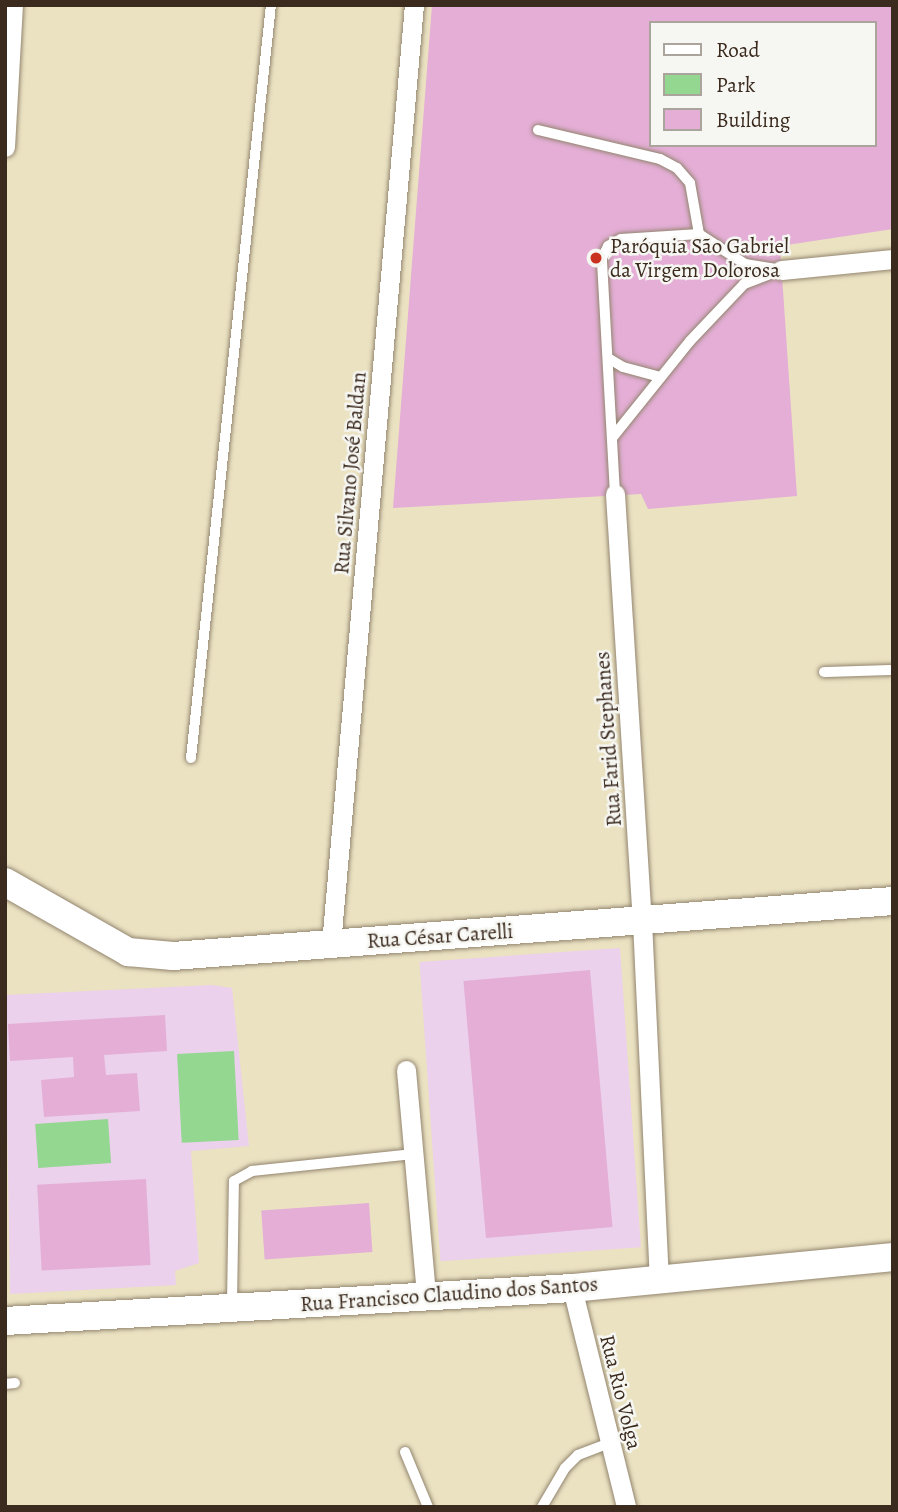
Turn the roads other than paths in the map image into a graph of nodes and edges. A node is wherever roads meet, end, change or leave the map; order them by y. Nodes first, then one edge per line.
1 (13, 5) edge
2 (271, 5) edge
3 (414, 5) edge
4 (538, 130) dead end
5 (5, 147) edge
6 (699, 234) junction
7 (893, 259) edge
8 (745, 264) junction
9 (781, 270) junction
10 (744, 285) junction
11 (608, 358) junction
12 (662, 377) junction
13 (612, 438) junction
14 (615, 494) joint
15 (893, 670) edge
16 (824, 673) dead end
17 (191, 758) dead end
18 (5, 882) edge
19 (893, 901) edge
20 (642, 920) junction
21 (331, 944) junction
22 (406, 1070) dead end
23 (413, 1154) junction
24 (893, 1257) edge
25 (659, 1280) junction
26 (572, 1288) junction
27 (426, 1295) junction
28 (232, 1308) junction
29 (5, 1321) edge
30 (610, 1443) junction
31 (405, 1452) dead end
32 (428, 1507) edge
33 (542, 1507) edge
34 (626, 1507) edge

1 - 5 street
2 - 17 lane
3 - 21 street, Rua Silvano José Baldan
4 - 6 lane
6 - 8 lane
6 - 11 lane, Rua Farid Stephanes
7 - 9 street
8 - 9 lane
8 - 10 lane
9 - 10 lane
10 - 12 lane
11 - 12 lane
11 - 13 lane, Rua Farid Stephanes
12 - 13 lane
13 - 14 lane, Rua Farid Stephanes
14 - 20 street, Rua Farid Stephanes
15 - 16 lane
18 - 21 main road, Rua César Carelli
19 - 20 main road, Rua César Carelli
20 - 21 main road, Rua César Carelli
20 - 25 street, Rua Farid Stephanes
22 - 23 street
23 - 27 street
23 - 28 lane
24 - 25 main road, Rua Francisco Claudino dos Santos
25 - 26 main road, Rua Francisco Claudino dos Santos
26 - 27 main road, Rua Francisco Claudino dos Santos
26 - 30 street, Rua Rio Volga
27 - 28 main road, Rua Francisco Claudino dos Santos
28 - 29 main road, Rua Francisco Claudino dos Santos
30 - 33 lane
30 - 34 street, Rua Rio Volga
31 - 32 lane

